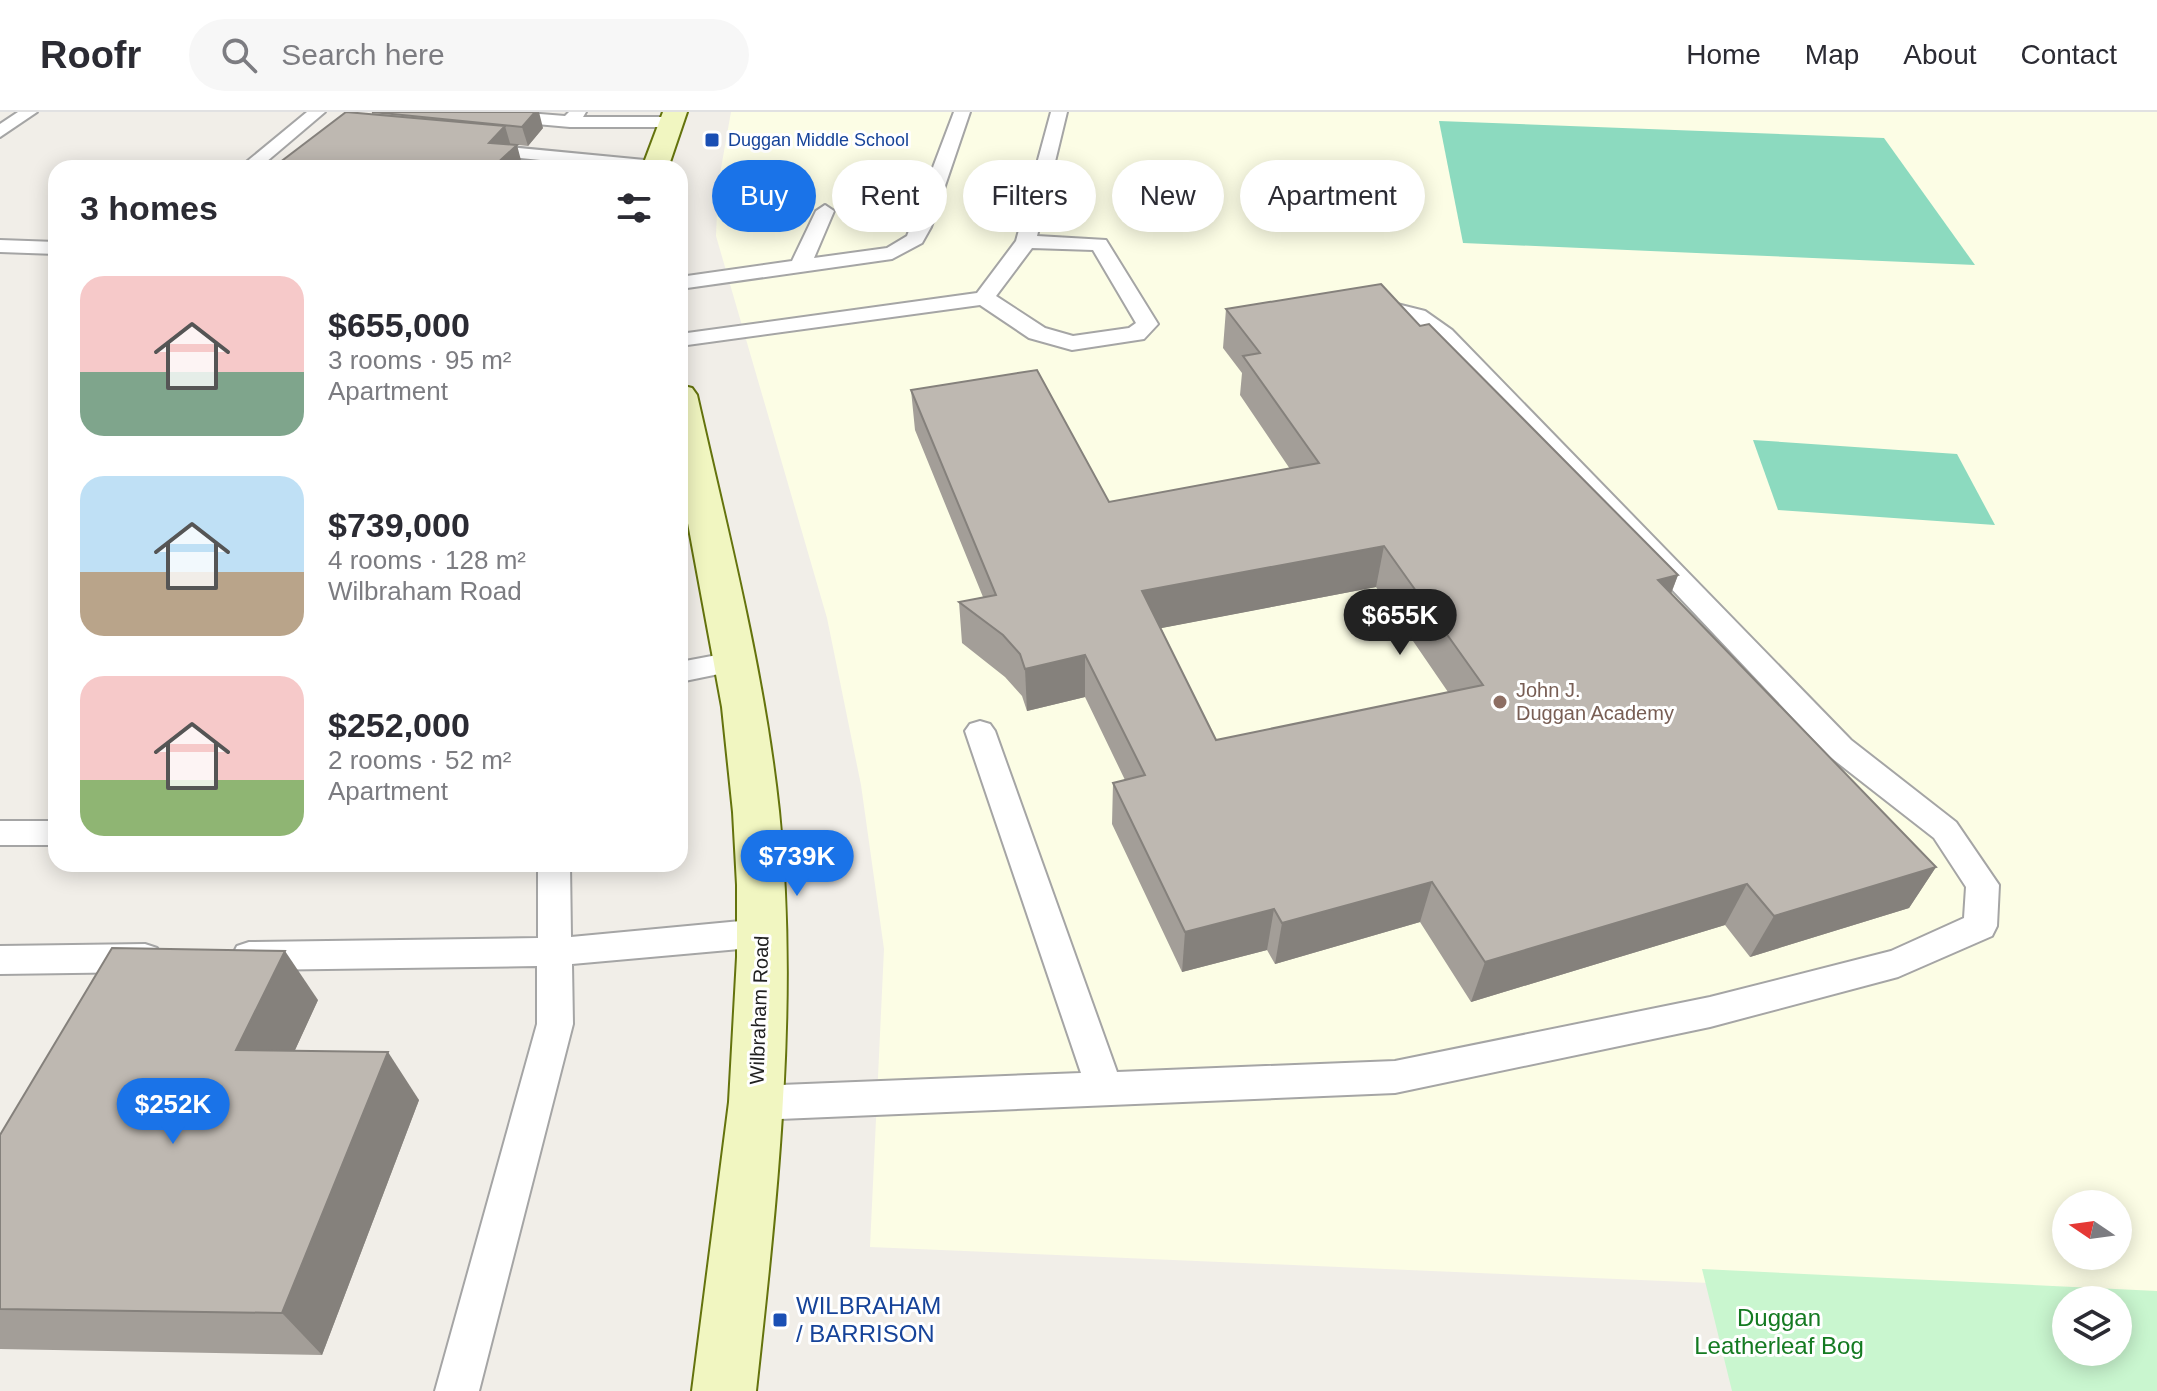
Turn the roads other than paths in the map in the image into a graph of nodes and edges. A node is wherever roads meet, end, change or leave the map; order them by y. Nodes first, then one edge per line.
1 (29, 112) edge
2 (317, 112) edge
3 (457, 112) edge
4 (962, 112) edge
5 (1059, 112) edge
6 (496, 114) edge
7 (574, 117) edge
8 (672, 117) edge
9 (0, 132) edge
10 (459, 147) edge
11 (258, 160) edge
12 (586, 160) edge
13 (657, 160) edge
14 (825, 211) dead end
15 (1026, 242) junction
16 (0, 246) edge
17 (48, 248) edge
18 (800, 266) junction
19 (688, 282) edge
20 (984, 298) junction
21 (1341, 313) edge
22 (688, 339) edge
23 (688, 471) edge
24 (733, 662) junction
25 (688, 670) edge
26 (980, 731) dead end
27 (0, 833) edge
28 (48, 833) edge
29 (554, 872) edge
30 (762, 933) junction
31 (556, 952) junction
32 (175, 957) edge
33 (222, 957) edge
34 (0, 960) edge
35 (1104, 1087) junction
36 (755, 1103) junction
37 (457, 1391) edge
38 (724, 1391) edge

1 - 9 lane
2 - 11 lane
3 - 6 lane
4 - 18 lane
5 - 15 lane
6 - 7 lane
7 - 8 lane
8 - 13 main road
10 - 12 lane
14 - 18 lane
15 - 20 lane
15 - 20 lane
16 - 17 lane
18 - 19 lane
20 - 22 lane
21 - 35 lane
23 - 24 main road, Wilbraham Road
24 - 25 lane
24 - 30 main road, Wilbraham Road
26 - 35 lane
27 - 28 lane
29 - 31 lane
30 - 31 lane
30 - 36 main road, Wilbraham Road
31 - 33 lane
31 - 37 lane
32 - 34 lane
35 - 36 lane
36 - 38 main road, Wilbraham Road

